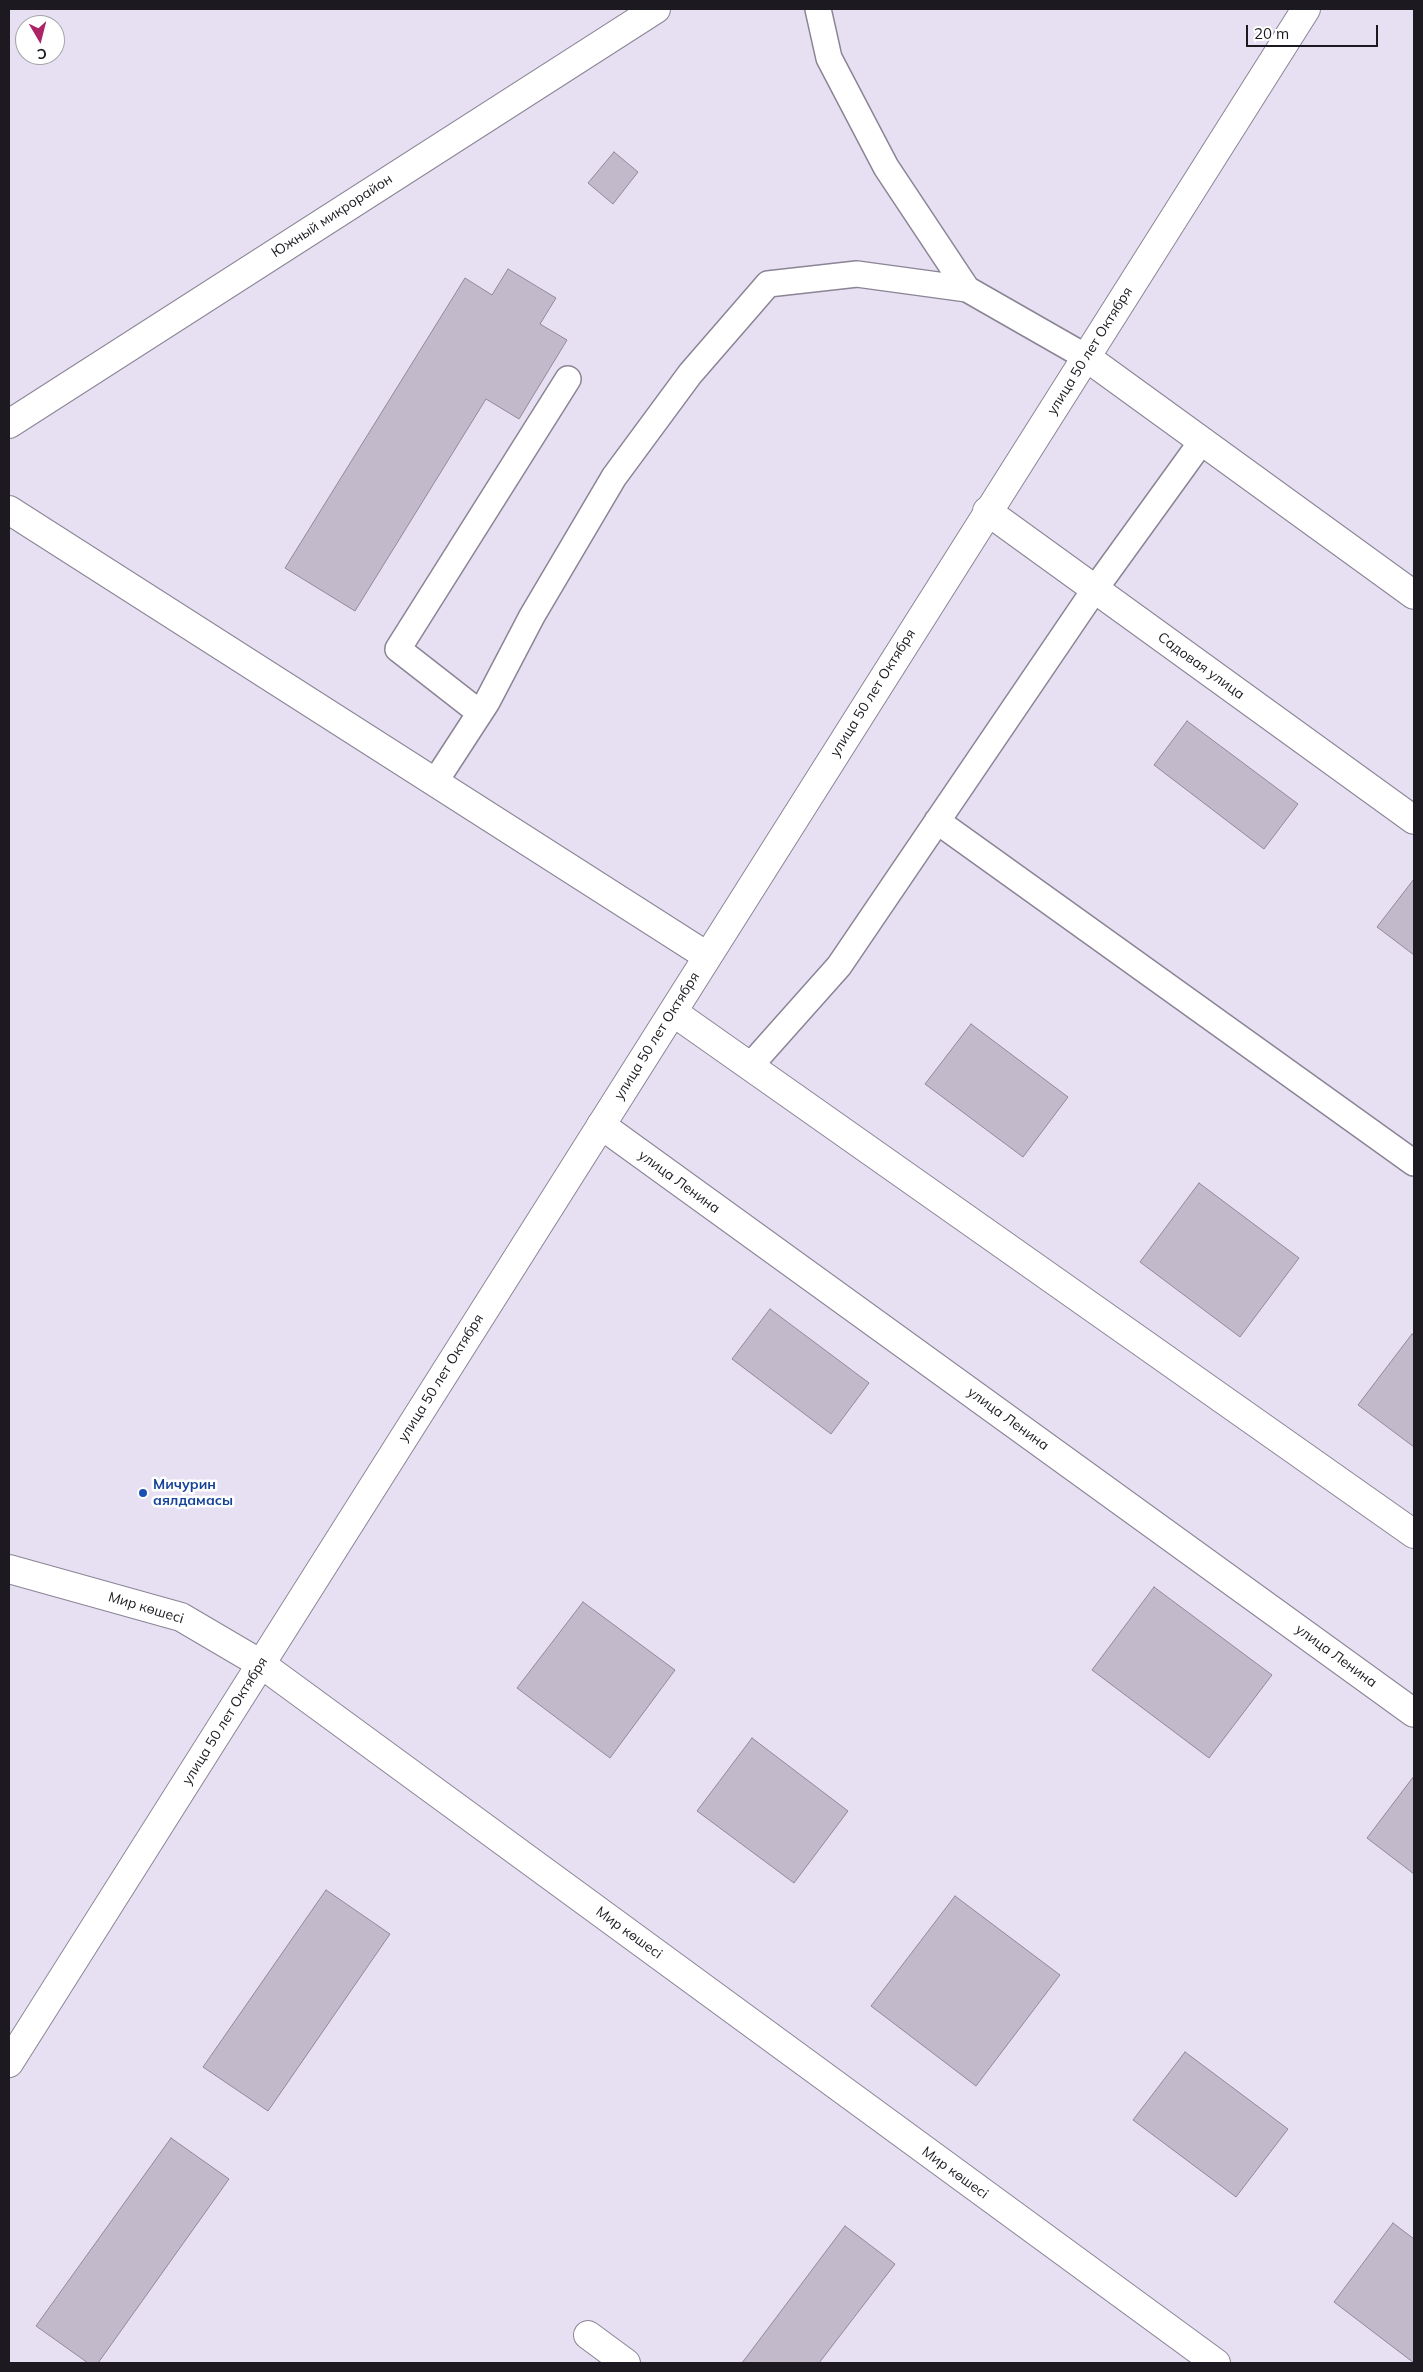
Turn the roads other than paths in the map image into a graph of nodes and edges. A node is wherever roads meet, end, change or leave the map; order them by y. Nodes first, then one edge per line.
1 (656, 9) edge
2 (818, 9) edge
3 (1306, 9) edge
4 (967, 290) junction
5 (1086, 358) junction
6 (568, 379) dead end
7 (9, 424) edge
8 (1202, 441) junction
9 (9, 510) edge
10 (987, 511) junction
11 (1094, 589) junction
12 (1414, 595) edge
13 (480, 713) junction
14 (435, 782) junction
15 (1414, 820) edge
16 (937, 821) junction
17 (708, 956) junction
18 (672, 1012) junction
19 (750, 1066) junction
20 (601, 1125) junction
21 (1414, 1163) edge
22 (1414, 1534) edge
23 (9, 1569) edge
24 (261, 1664) junction
25 (1414, 1713) edge
26 (9, 2063) edge
27 (588, 2335) dead end
28 (626, 2363) edge
29 (1216, 2363) edge

1 - 7 street, Южный микрорайон
2 - 4 lane
3 - 5 street, улица 50 лет Октября
4 - 5 lane
4 - 13 lane
5 - 8 street
5 - 10 street, улица 50 лет Октября
6 - 13 lane
8 - 11 lane
8 - 12 street
9 - 14 street
10 - 11 street, Садовая улица
10 - 17 street, улица 50 лет Октября
11 - 15 street, Садовая улица
11 - 16 lane
13 - 14 lane
14 - 17 street
16 - 19 lane
16 - 21 lane
17 - 18 street, улица 50 лет Октября
18 - 19 street
18 - 20 street, улица 50 лет Октября
19 - 22 street
20 - 24 street, улица 50 лет Октября
20 - 25 street, улица Ленина
23 - 24 street, Мир көшесі
24 - 26 street, улица 50 лет Октября
24 - 29 street, Мир көшесі
27 - 28 street

